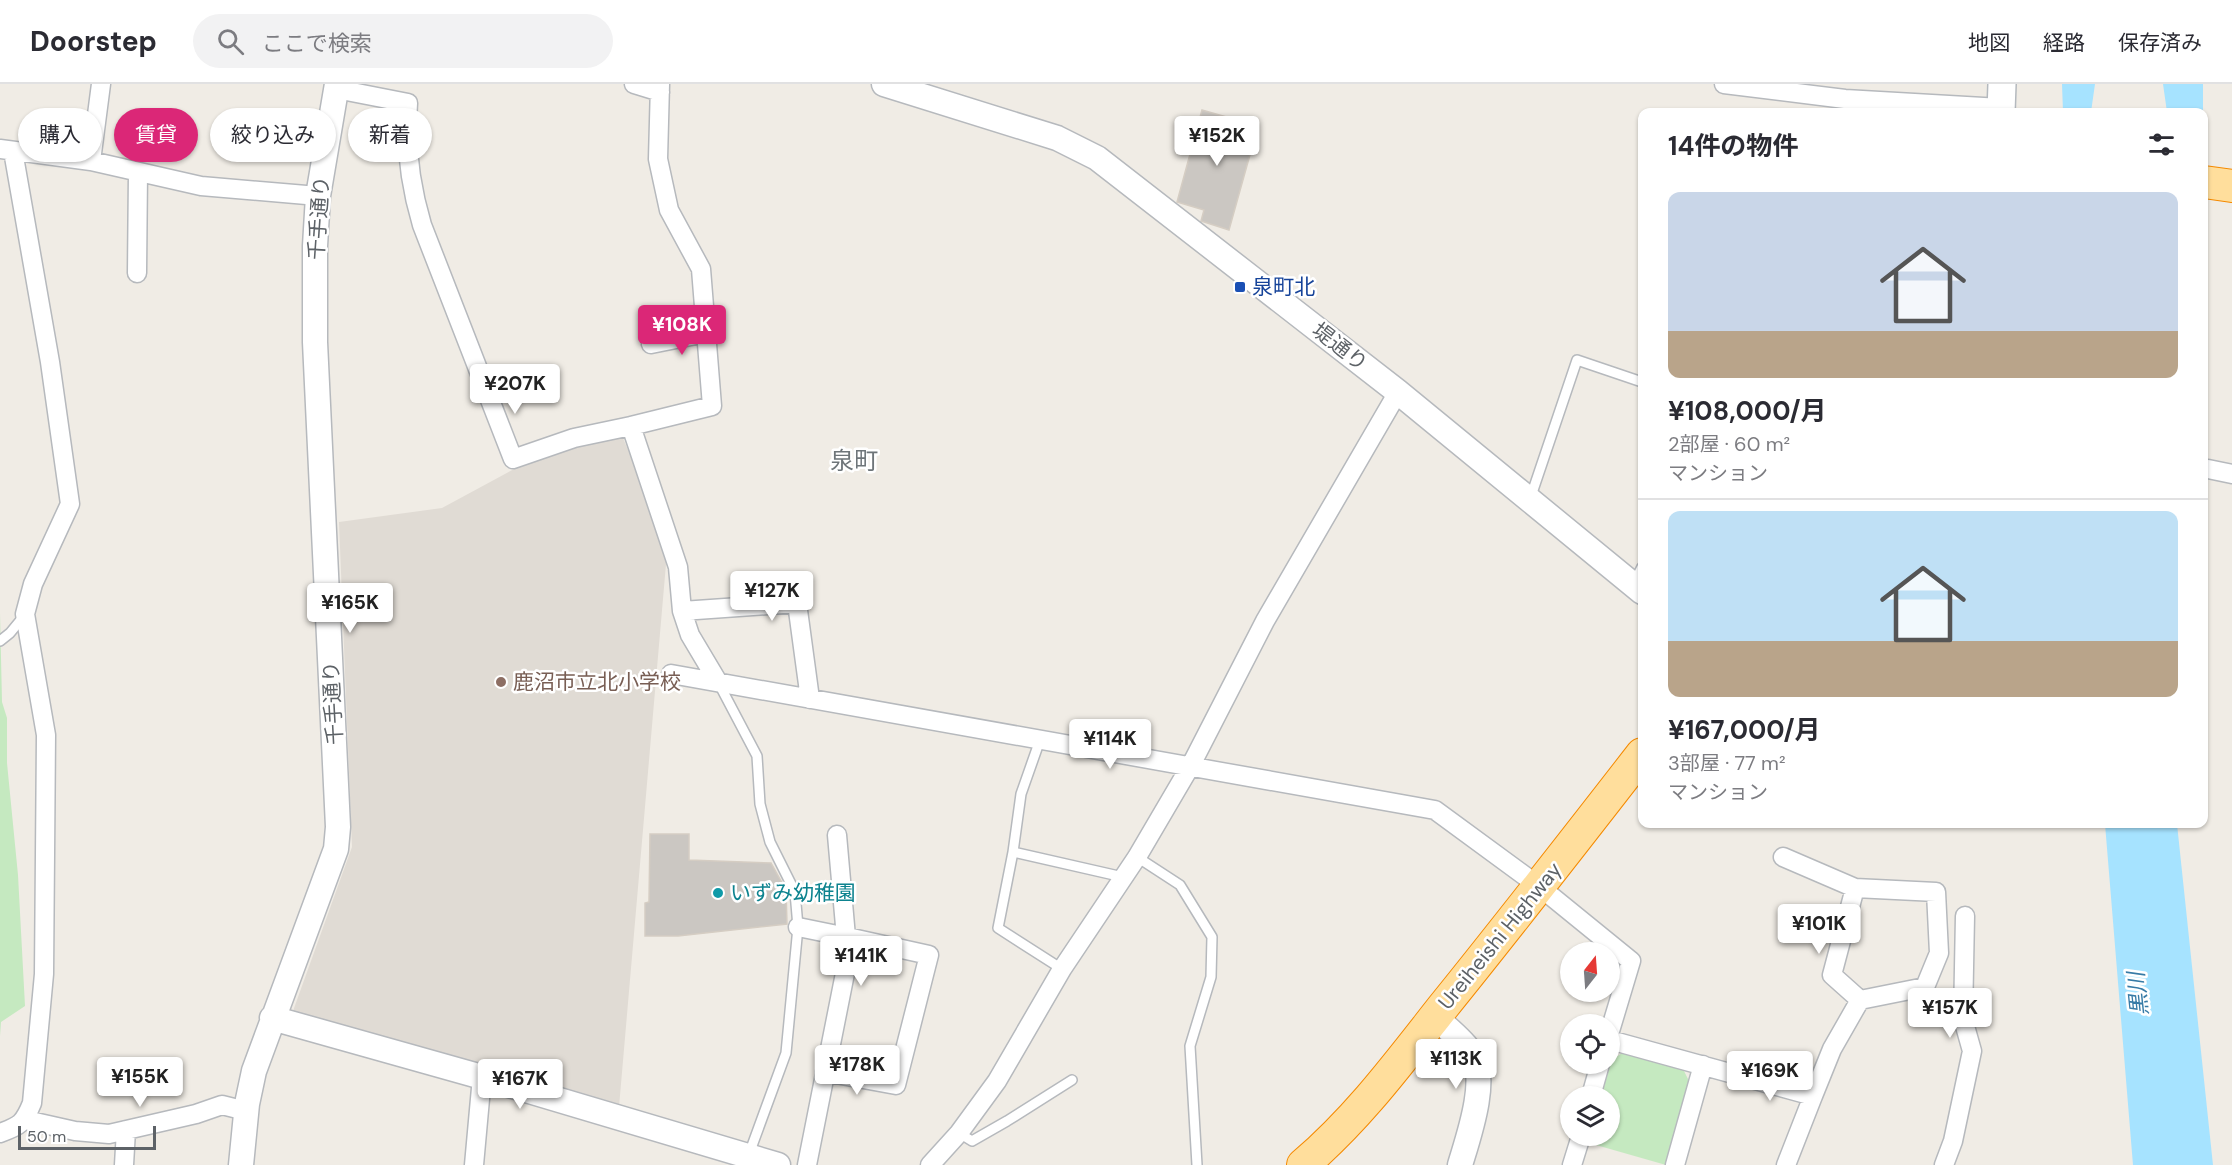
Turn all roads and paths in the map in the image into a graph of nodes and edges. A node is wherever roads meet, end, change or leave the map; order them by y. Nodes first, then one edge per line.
1 (101, 84) edge
2 (634, 84) edge
3 (884, 84) edge
4 (1724, 84) edge
5 (336, 86) edge
6 (660, 88) edge
7 (2001, 102) edge
8 (98, 108) edge
9 (7, 150) edge
10 (95, 162) edge
11 (138, 172) junction
12 (2208, 183) edge
13 (2232, 186) edge
14 (318, 196) junction
15 (137, 273) dead end
16 (706, 333) junction
17 (651, 344) dead end
18 (1638, 381) edge
19 (1398, 392) junction
20 (631, 426) junction
21 (2208, 470) dead end
22 (2232, 474) edge
23 (1529, 501) junction
24 (1638, 580) edge
25 (682, 611) junction
26 (25, 614) junction
27 (0, 640) edge
28 (671, 674) dead end
29 (718, 682) junction
30 (810, 699) junction
31 (1040, 740) junction
32 (1638, 759) edge
33 (1191, 765) junction
34 (837, 835) dead end
35 (1013, 852) junction
36 (1137, 857) junction
37 (1783, 857) dead end
38 (1123, 877) junction
39 (1540, 887) junction
40 (1855, 888) junction
41 (1965, 916) dead end
42 (798, 927) junction
43 (849, 937) junction
44 (1062, 969) junction
45 (1860, 1000) junction
46 (1615, 1014) edge
47 (1436, 1017) junction
48 (272, 1018) junction
49 (1620, 1043) edge
50 (1702, 1065) junction
51 (825, 1072) junction
52 (482, 1077) junction
53 (1072, 1080) dead end
54 (1813, 1096) junction
55 (246, 1111) junction
56 (26, 1120) junction
57 (126, 1130) junction
58 (0, 1133) edge
59 (958, 1133) junction
60 (1578, 1146) edge
61 (748, 1156) junction
62 (124, 1165) edge
63 (241, 1165) edge
64 (474, 1165) edge
65 (778, 1165) edge
66 (807, 1165) edge
67 (930, 1165) edge
68 (1197, 1165) edge
69 (1303, 1165) edge
70 (1460, 1165) edge
71 (1572, 1165) edge
72 (1675, 1165) edge
73 (1786, 1165) edge
74 (1944, 1165) edge

1 - 8 street
2 - 6 street
3 - 19 street, 堤通り
4 - 7 street
5 - 14 street, 千手通り
5 - 20 street
6 - 16 street
9 - 26 street
10 - 11 street
11 - 14 street
11 - 15 street
12 - 13 highway
14 - 48 street, 千手通り
16 - 17 street
16 - 20 street
18 - 23 lane
19 - 23 street, 堤通り
19 - 33 street
20 - 25 street
21 - 22 street
23 - 24 street, 堤通り
25 - 29 street
25 - 30 street
26 - 27 lane
26 - 56 street
28 - 29 street
29 - 30 street
29 - 42 lane
30 - 31 street
31 - 33 street
31 - 35 lane
32 - 39 highway, Ureiheishi Highway
33 - 36 street
33 - 39 street
34 - 43 street
35 - 38 lane
35 - 44 lane
36 - 38 street
36 - 68 lane
37 - 40 street
38 - 44 street
39 - 46 street
39 - 47 highway, Ureiheishi Highway
40 - 45 street
40 - 45 street
41 - 74 street
42 - 43 street
42 - 61 lane
43 - 51 street
43 - 51 street
44 - 59 street
45 - 54 street
47 - 69 highway, Ureiheishi Highway
47 - 70 street
48 - 52 street
48 - 55 street, 千手通り
49 - 50 street
50 - 54 street
50 - 72 street
51 - 66 street
52 - 61 street
52 - 64 street
53 - 59 lane
54 - 73 street
55 - 57 street
55 - 63 street, 千手通り
56 - 57 street
56 - 58 street
57 - 62 street
59 - 67 street
60 - 71 street
61 - 65 street

